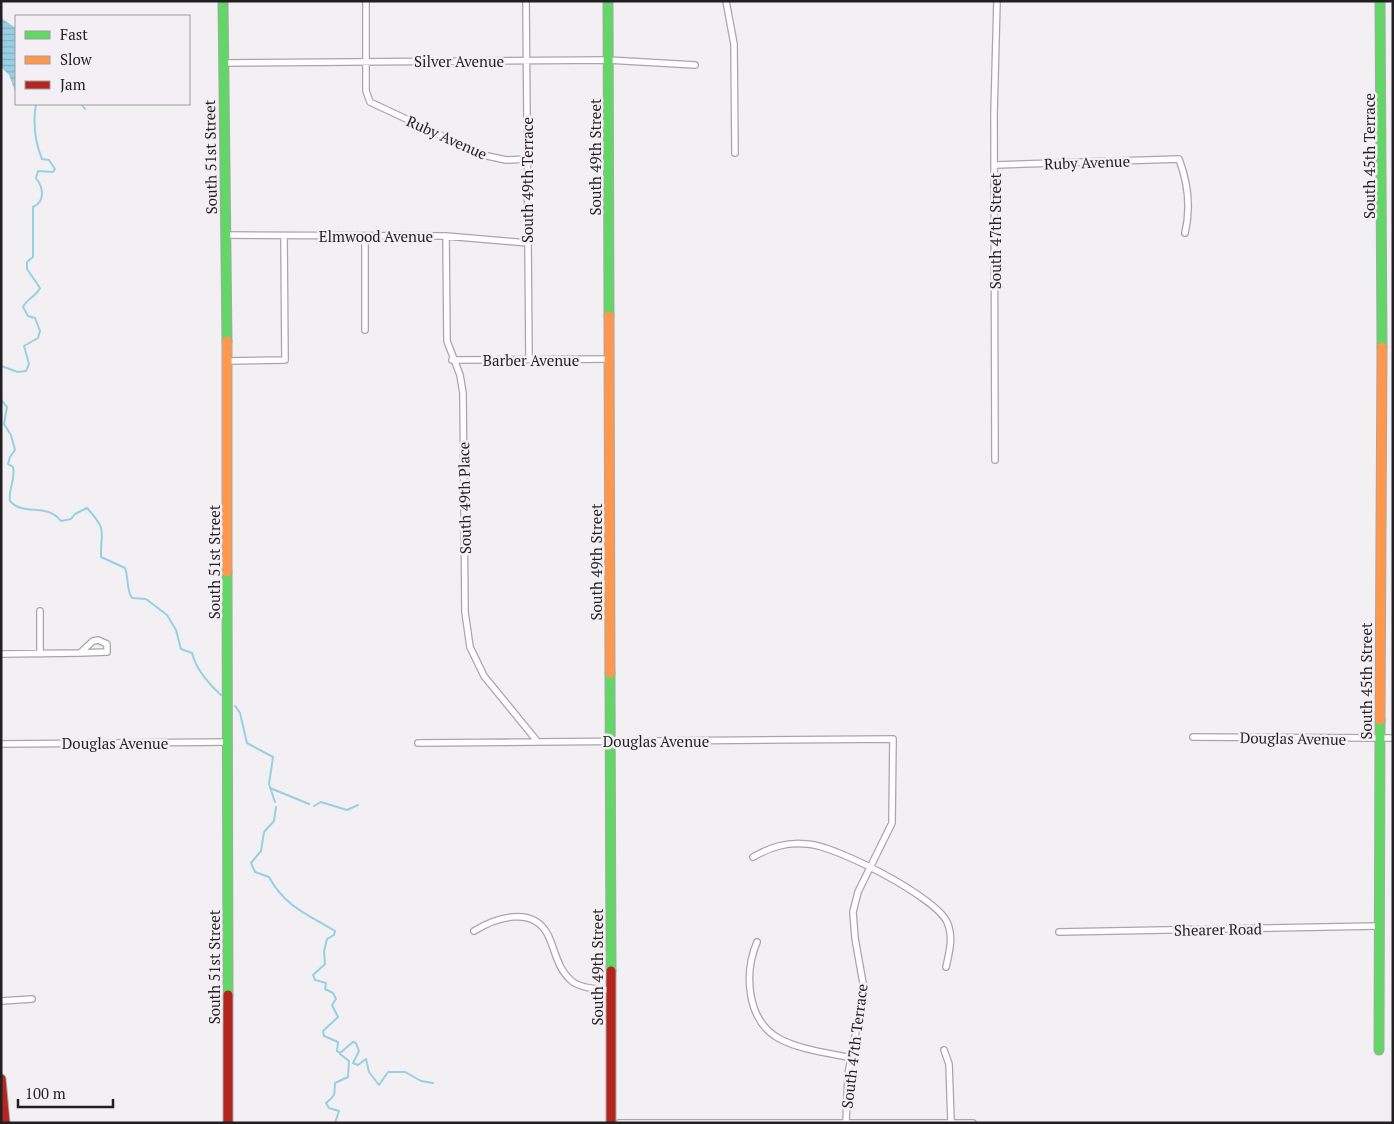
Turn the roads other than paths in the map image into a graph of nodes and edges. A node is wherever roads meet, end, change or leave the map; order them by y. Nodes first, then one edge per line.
1 (223, 1) edge
2 (366, 1) edge
3 (526, 1) edge
4 (608, 1) edge
5 (726, 1) edge
6 (997, 1) edge
7 (1380, 1) edge
8 (608, 60) junction
9 (526, 61) junction
10 (366, 62) junction
11 (223, 63) junction
12 (695, 65) dead end
13 (735, 153) dead end
14 (527, 158) junction
15 (994, 165) junction
16 (1185, 233) dead end
17 (224, 235) junction
18 (365, 236) junction
19 (446, 236) junction
20 (284, 237) junction
21 (528, 243) junction
22 (1382, 311) joint
23 (366, 330) dead end
24 (609, 359) junction
25 (227, 360) junction
26 (452, 360) junction
27 (528, 360) junction
28 (995, 460) dead end
29 (40, 611) dead end
30 (1, 654) edge
31 (40, 654) junction
32 (80, 654) dead end
33 (1194, 737) dead end
34 (1393, 738) edge
35 (893, 739) joint
36 (1379, 739) junction
37 (536, 741) junction
38 (610, 741) junction
39 (228, 742) junction
40 (1, 744) edge
41 (418, 744) dead end
42 (753, 857) dead end
43 (870, 868) junction
44 (1378, 926) junction
45 (474, 931) dead end
46 (1059, 932) dead end
47 (757, 942) dead end
48 (946, 967) dead end
49 (610, 990) junction
50 (32, 999) dead end
51 (1, 1002) edge
52 (944, 1050) dead end
53 (1379, 1050) dead end
54 (852, 1058) junction
55 (1, 1079) edge
56 (951, 1121) junction
57 (706, 1122) edge
58 (846, 1122) edge
59 (890, 1122) edge
60 (5, 1123) edge
61 (228, 1123) edge
62 (610, 1123) edge
63 (619, 1123) edge
64 (973, 1123) edge

1 - 11 street, South 51st Street
2 - 10 street
3 - 9 street, South 49th Terrace
4 - 8 street, South 49th Street
5 - 13 street
6 - 15 street, South 47th Street
7 - 22 street, South 45th Terrace
8 - 9 street, Silver Avenue
8 - 12 street, Silver Avenue
8 - 24 street, South 49th Street
9 - 10 street, Silver Avenue
9 - 14 street, South 49th Terrace
10 - 11 street, Silver Avenue
10 - 14 street, Ruby Avenue
11 - 17 street, South 51st Street
14 - 21 street, South 49th Terrace
15 - 16 street, Ruby Avenue
15 - 28 street, South 47th Street
17 - 20 street, Elmwood Avenue
17 - 25 street, South 51st Street
18 - 19 street, Elmwood Avenue
18 - 20 street, Elmwood Avenue
18 - 23 street
19 - 21 street, Elmwood Avenue
19 - 26 street, South 49th Place
20 - 25 street
21 - 27 street, South 49th Terrace
22 - 36 street, South 45th Street
24 - 27 street, Barber Avenue
24 - 38 street, South 49th Street
25 - 39 street, South 51st Street
26 - 27 street, Barber Avenue
26 - 37 street, South 49th Place
29 - 31 street
30 - 31 street
31 - 32 street
33 - 36 street, Douglas Avenue
34 - 36 street, Douglas Avenue
35 - 38 street, Douglas Avenue
35 - 43 street, South 47th Terrace
36 - 44 street, South 45th Street
37 - 38 street, Douglas Avenue
37 - 41 street, Douglas Avenue
38 - 49 street, South 49th Street
39 - 40 street, Douglas Avenue
39 - 61 street, South 51st Street
42 - 43 street
43 - 48 street
43 - 54 street, South 47th Terrace
44 - 46 street, Shearer Road
44 - 53 street, South 45th Street
45 - 49 street
47 - 54 street
49 - 62 street, South 49th Street
50 - 51 street
52 - 56 street
54 - 58 street, South 47th Terrace
55 - 60 street
56 - 59 street
56 - 64 street
57 - 58 street
57 - 63 street
58 - 59 street

